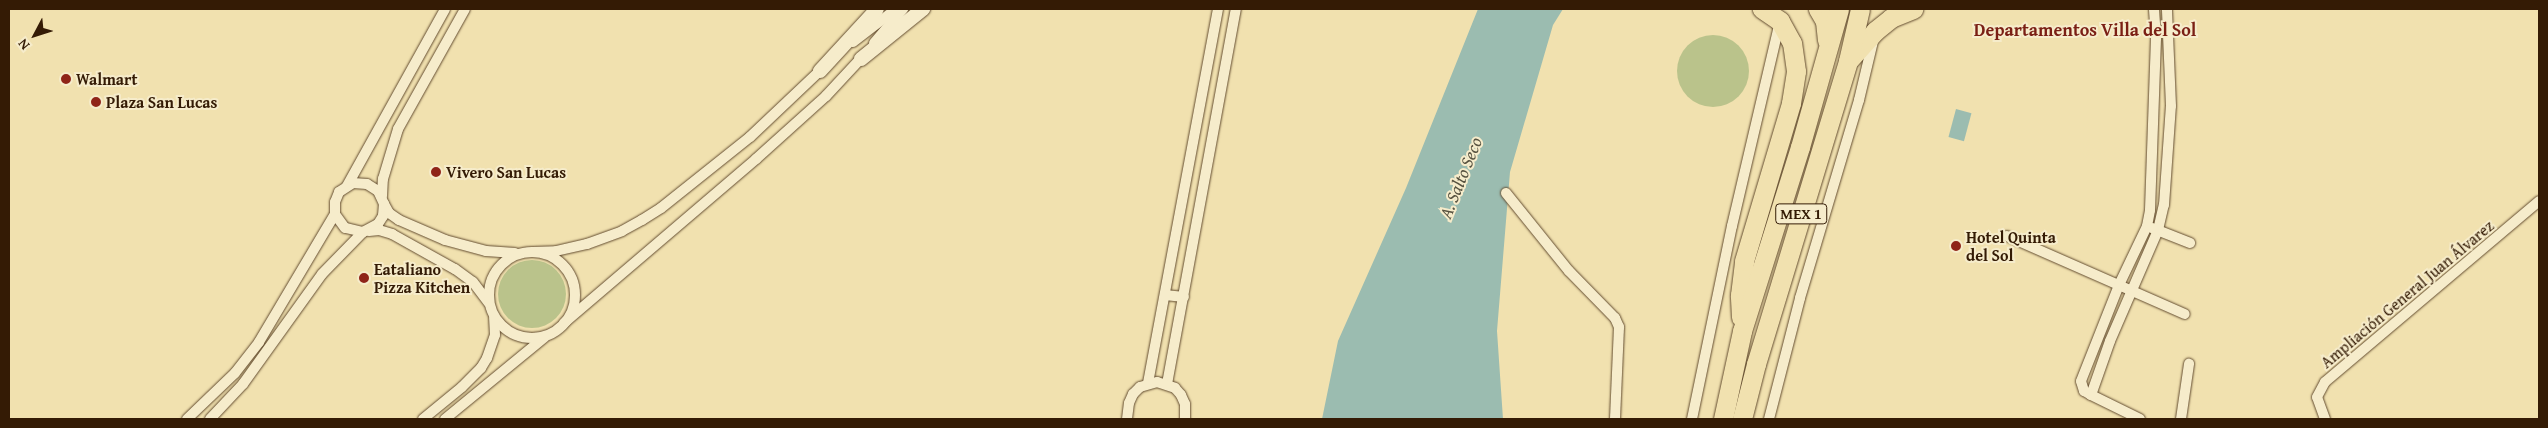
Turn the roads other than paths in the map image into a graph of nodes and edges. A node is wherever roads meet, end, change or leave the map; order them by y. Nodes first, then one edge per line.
1 (445, 9) edge
2 (465, 9) edge
3 (876, 9) edge
4 (896, 9) edge
5 (903, 9) edge
6 (923, 9) edge
7 (1218, 9) edge
8 (1236, 9) edge
9 (1762, 9) edge
10 (1818, 9) edge
11 (1839, 9) edge
12 (1860, 9) edge
13 (1913, 9) edge
14 (2154, 9) edge
15 (2167, 9) edge
16 (1780, 21) junction
17 (1875, 31) junction
18 (1825, 54) junction
19 (861, 60) junction
20 (1848, 61) junction
21 (820, 71) junction
22 (1205, 86) junction
23 (1222, 91) junction
24 (347, 186) junction
25 (1506, 193) dead end
26 (383, 200) junction
27 (2539, 201) edge
28 (335, 214) junction
29 (2147, 226) junction
30 (2158, 230) junction
31 (366, 231) junction
32 (2007, 236) dead end
33 (2190, 242) dead end
34 (528, 252) junction
35 (2119, 285) junction
36 (2132, 290) junction
37 (1165, 295) junction
38 (1184, 297) junction
39 (491, 309) junction
40 (2185, 314) dead end
41 (564, 323) junction
42 (1742, 331) junction
43 (552, 333) junction
44 (2189, 364) dead end
45 (1148, 383) junction
46 (1167, 384) junction
47 (2091, 395) junction
48 (1126, 418) edge
49 (186, 419) edge
50 (210, 419) edge
51 (423, 419) edge
52 (445, 419) edge
53 (1185, 419) edge
54 (1615, 419) edge
55 (1692, 419) edge
56 (1722, 419) edge
57 (1742, 419) edge
58 (1769, 419) edge
59 (2140, 419) edge
60 (2181, 419) edge
61 (2325, 419) edge

1 - 24 street
2 - 26 street
3 - 21 main road
4 - 21 street
5 - 19 street
6 - 19 main road
7 - 22 street
8 - 23 street
9 - 16 highway
10 - 18 highway, MEX 1
11 - 18 highway, MEX 1
12 - 20 highway, MEX 1
13 - 17 highway
14 - 29 street
15 - 30 street
16 - 42 highway
16 - 55 street
17 - 20 highway
17 - 58 street
18 - 42 highway, MEX 1
19 - 41 street
20 - 57 highway, MEX 1
21 - 34 street
22 - 23 street
22 - 37 street
23 - 38 street
24 - 26 street
24 - 28 street
25 - 54 street
26 - 31 street
26 - 34 street
27 - 61 street, Ampliación General Juan Álvarez
28 - 31 street
28 - 49 street
29 - 30 street
29 - 35 street
30 - 33 street
30 - 36 street
31 - 39 street
31 - 50 street
32 - 35 street
34 - 39 street
34 - 41 street
35 - 36 street
35 - 47 street
36 - 40 street
36 - 47 street
37 - 38 street
37 - 45 street
38 - 46 street
39 - 43 street
39 - 51 street
41 - 43 street
42 - 56 highway, MEX 1
43 - 52 street
44 - 60 street
45 - 46 street
45 - 48 street
46 - 53 street
47 - 59 street

